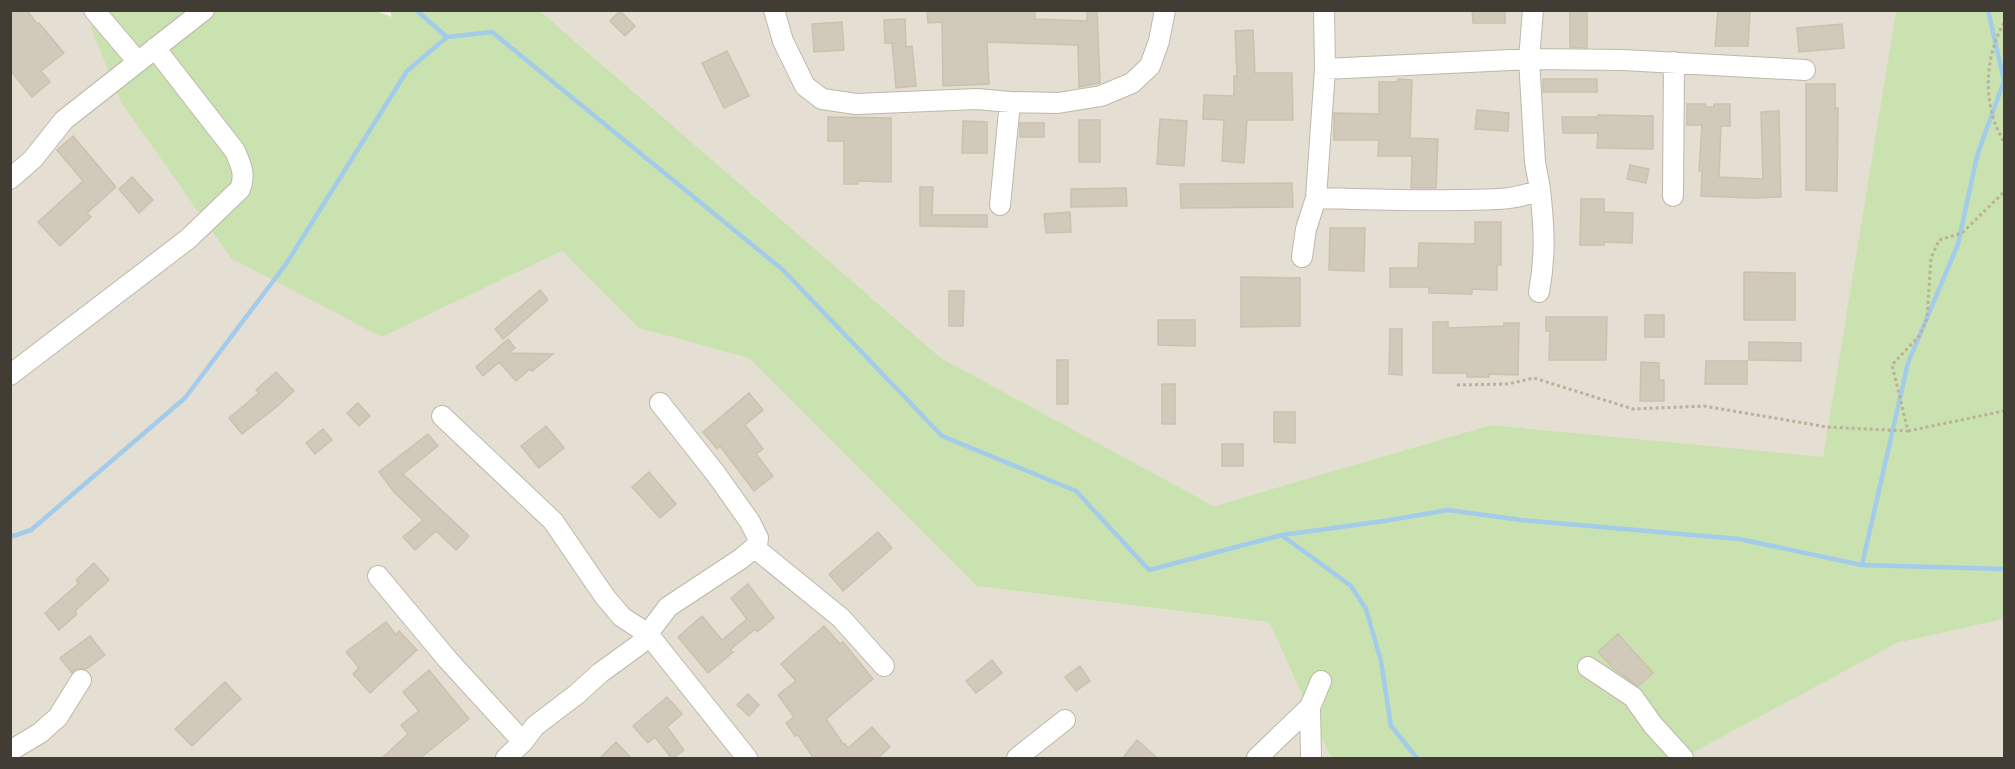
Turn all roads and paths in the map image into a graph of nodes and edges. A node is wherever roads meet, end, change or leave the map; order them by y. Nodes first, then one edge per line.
1 (94, 10) edge
2 (204, 10) edge
3 (774, 10) edge
4 (1165, 10) edge
5 (1324, 10) edge
6 (1533, 10) edge
7 (2004, 23) edge
8 (155, 48) junction
9 (1529, 59) junction
10 (138, 62) junction
11 (1674, 62) junction
12 (1325, 69) junction
13 (1805, 70) dead end
14 (1010, 102) junction
15 (2004, 143) edge
16 (10, 179) edge
17 (1540, 189) junction
18 (2004, 192) edge
19 (1672, 196) dead end
20 (1316, 198) junction
21 (1000, 205) dead end
22 (1302, 258) dead end
23 (1539, 292) dead end
24 (10, 375) edge
25 (1457, 385) dead end
26 (660, 403) dead end
27 (2004, 411) edge
28 (442, 416) dead end
29 (1908, 431) junction
30 (755, 548) junction
31 (378, 576) dead end
32 (648, 634) junction
33 (884, 666) dead end
34 (1588, 667) dead end
35 (81, 680) dead end
36 (1321, 681) dead end
37 (1310, 707) junction
38 (1065, 720) dead end
39 (523, 742) junction
40 (10, 751) edge
41 (507, 759) edge
42 (747, 759) edge
43 (1017, 759) edge
44 (1257, 759) edge
45 (1311, 759) edge
46 (1683, 759) edge

1 - 10 street
2 - 8 street
3 - 14 street
4 - 14 street
5 - 12 street
6 - 9 street
7 - 15 path
8 - 10 street
8 - 24 street
9 - 11 street
9 - 12 street
9 - 17 street
10 - 16 street
11 - 13 street
11 - 19 street
12 - 20 street
14 - 21 street
17 - 20 street
17 - 23 street
18 - 29 path
20 - 22 street
25 - 29 path
26 - 30 street
27 - 29 path
28 - 32 street
30 - 32 street
30 - 33 street
31 - 39 street
32 - 39 street
32 - 42 street
34 - 46 street
35 - 40 street
36 - 37 street
37 - 44 street
37 - 45 street
38 - 43 street
39 - 41 street

